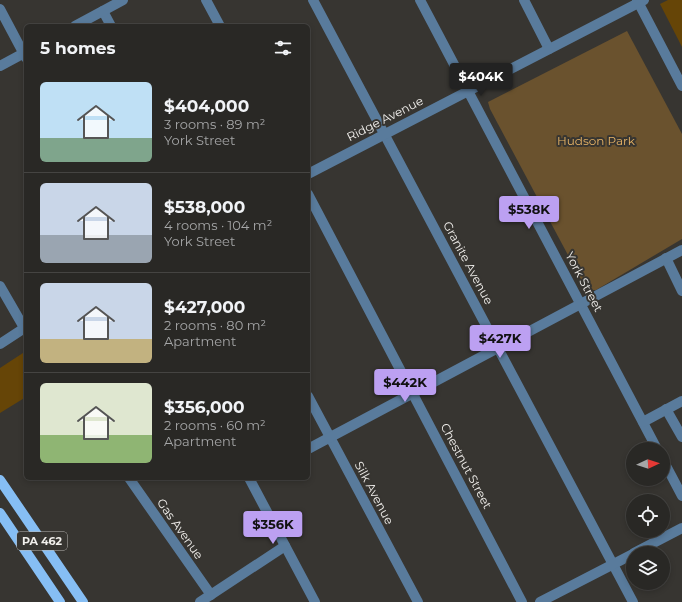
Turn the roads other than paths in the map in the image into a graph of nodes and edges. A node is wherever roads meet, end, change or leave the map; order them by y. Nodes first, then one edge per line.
1 (206, 0) edge
2 (313, 0) edge
3 (420, 0) edge
4 (524, 0) edge
5 (117, 1) edge
6 (640, 1) edge
7 (0, 9) edge
8 (103, 11) junction
9 (79, 24) edge
10 (109, 24) edge
11 (219, 24) edge
12 (549, 49) junction
13 (24, 52) edge
14 (24, 54) edge
15 (0, 66) edge
16 (682, 86) edge
17 (468, 91) junction
18 (384, 134) junction
19 (310, 173) edge
20 (310, 198) edge
21 (682, 250) edge
22 (666, 258) junction
23 (0, 286) edge
24 (682, 291) edge
25 (580, 304) junction
26 (24, 327) edge
27 (24, 330) edge
28 (0, 344) edge
29 (498, 348) junction
30 (413, 393) junction
31 (310, 400) edge
32 (682, 401) edge
33 (666, 409) junction
34 (643, 422) junction
35 (330, 437) junction
36 (682, 437) edge
37 (653, 442) edge
38 (310, 448) edge
39 (670, 473) edge
40 (0, 480) edge
41 (130, 480) edge
42 (252, 480) edge
43 (682, 496) edge
44 (0, 513) edge
45 (682, 528) edge
46 (286, 546) junction
47 (647, 546) edge
48 (626, 557) edge
49 (613, 564) junction
50 (211, 595) junction
51 (60, 602) edge
52 (83, 602) edge
53 (200, 602) edge
54 (315, 602) edge
55 (418, 602) edge
56 (522, 602) edge
57 (540, 602) edge
58 (633, 602) edge

1 - 11 street
2 - 18 street, Granite Avenue
3 - 17 street, York Street
4 - 12 street
5 - 8 street
6 - 12 street, Ridge Avenue
6 - 16 street
7 - 13 street
8 - 9 street
8 - 10 street
12 - 17 street, Ridge Avenue
14 - 15 street
17 - 18 street, Ridge Avenue
17 - 25 street, York Street
18 - 19 street, Ridge Avenue
18 - 29 street, Granite Avenue
20 - 30 street, Chestnut Street
21 - 22 street
22 - 24 street
22 - 25 street
23 - 26 street
25 - 29 street
25 - 34 street, York Street
27 - 28 street
29 - 30 street
29 - 49 street, Granite Avenue
30 - 35 street
30 - 56 street, Chestnut Street
31 - 35 street, Silk Avenue
32 - 33 street
33 - 34 street
33 - 36 street
34 - 37 street, York Street
35 - 38 street
35 - 55 street, Silk Avenue
39 - 43 street
40 - 52 main road, PA 462
41 - 50 street, Gas Avenue
42 - 46 street
44 - 51 main road, PA 462
45 - 47 street
46 - 50 street
46 - 54 street
48 - 49 street
49 - 57 street
49 - 58 street, Granite Avenue
50 - 53 street

